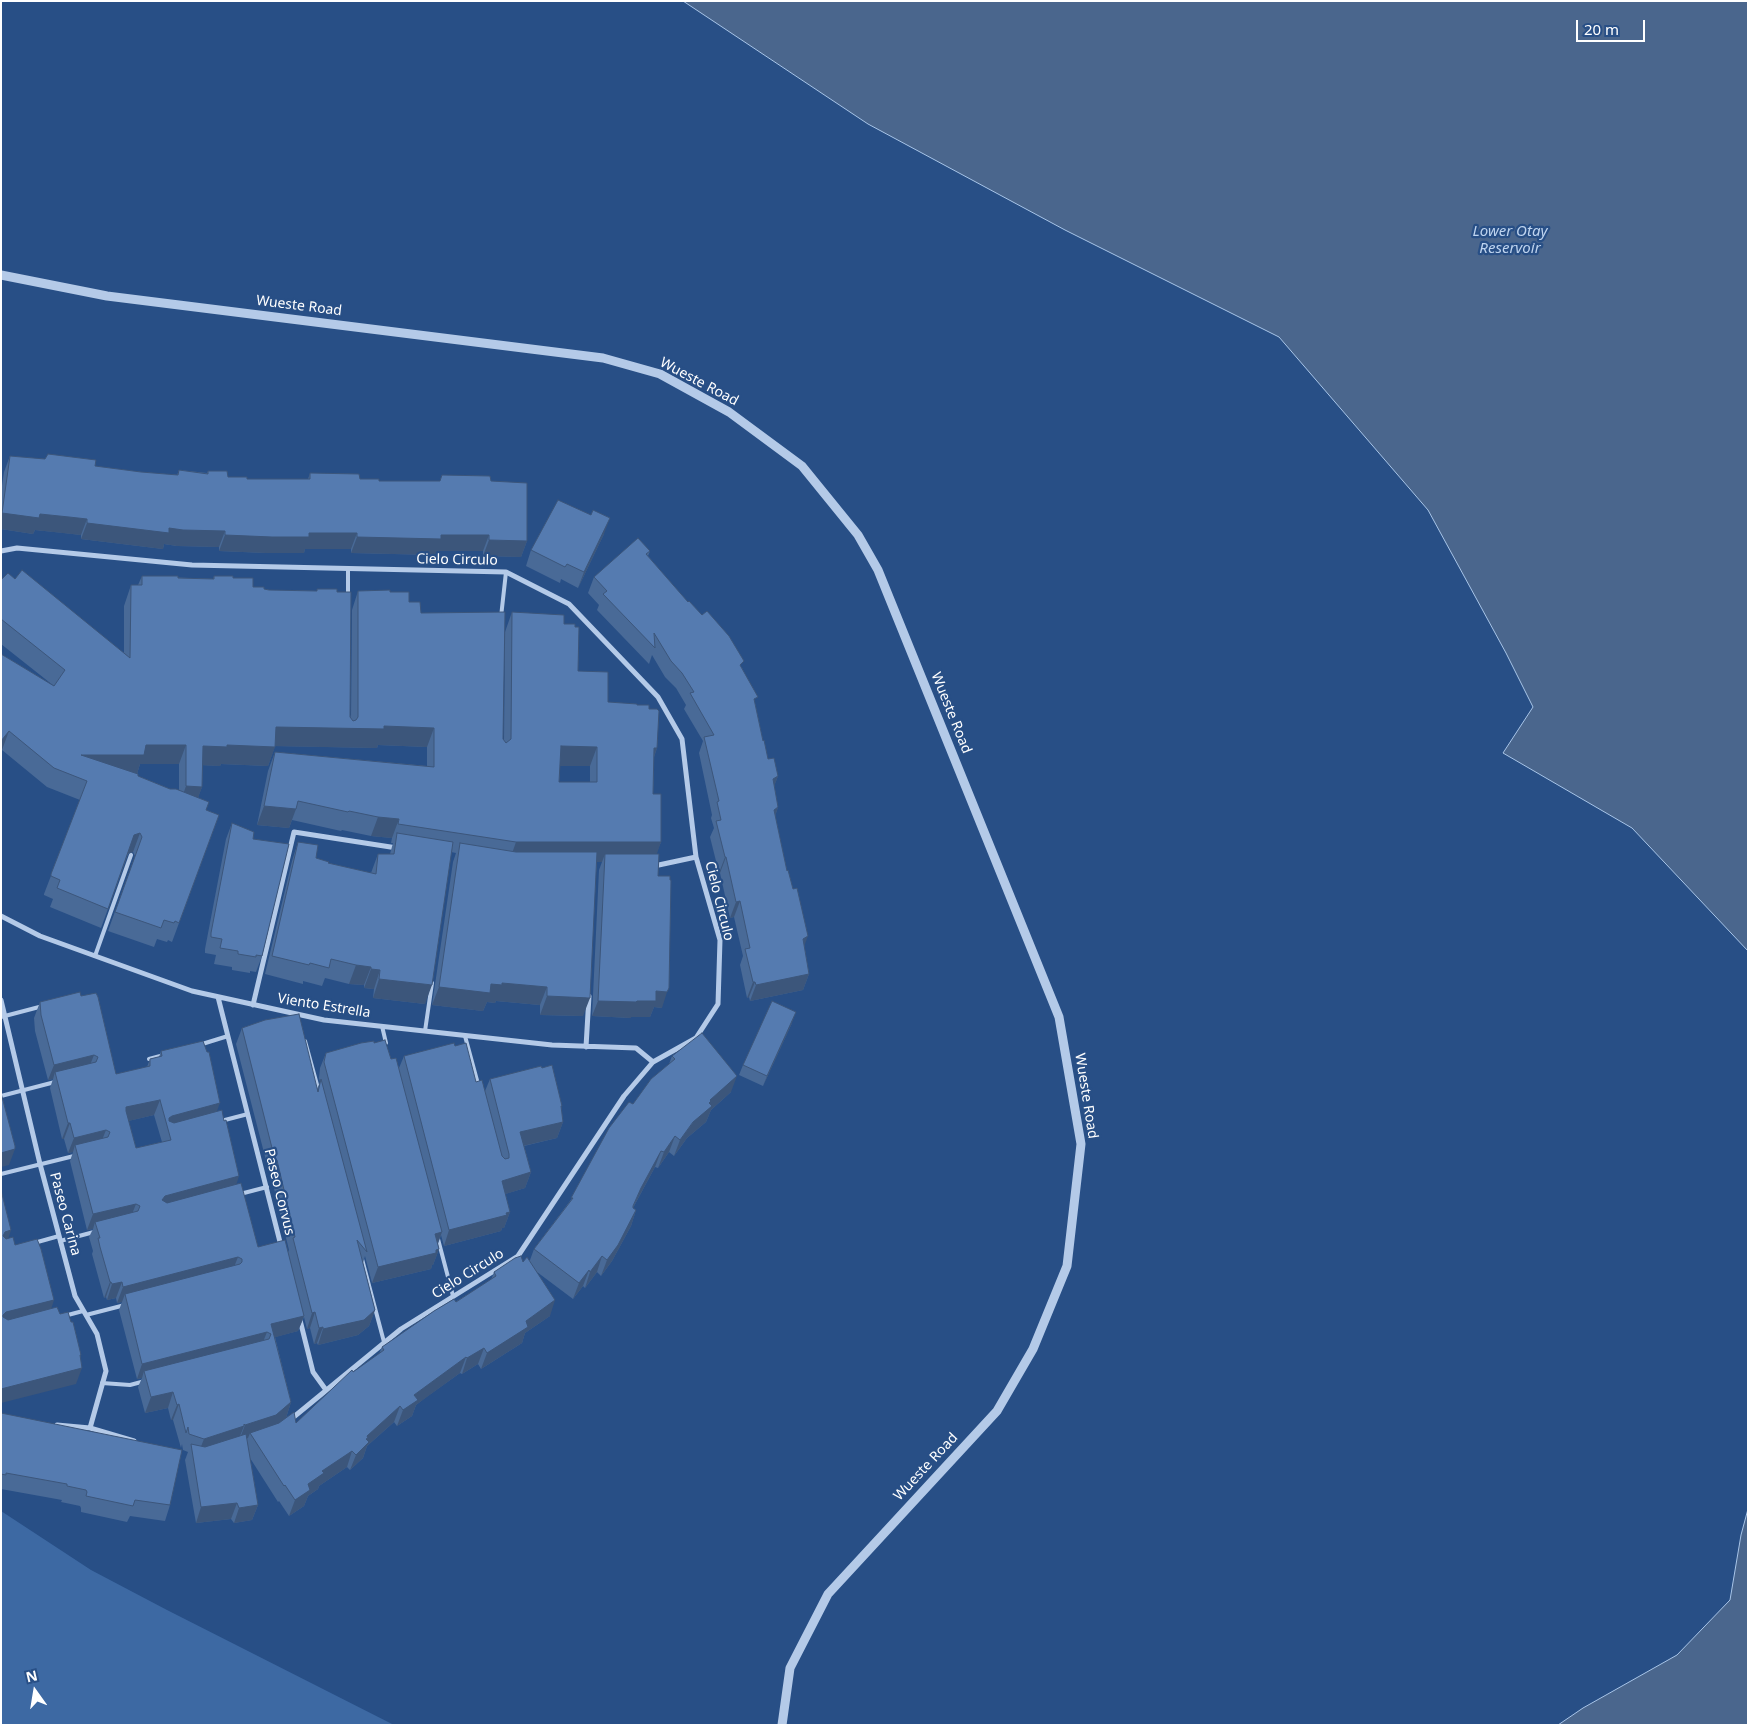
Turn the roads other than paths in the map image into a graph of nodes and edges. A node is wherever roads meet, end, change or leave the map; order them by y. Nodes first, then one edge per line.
1 (1, 275) edge
2 (1, 551) edge
3 (348, 568) junction
4 (506, 572) junction
5 (348, 598) edge
6 (501, 622) edge
7 (401, 849) edge
8 (132, 855) edge
9 (696, 856) junction
10 (650, 866) edge
11 (1, 916) edge
12 (95, 956) junction
13 (433, 973) edge
14 (589, 990) edge
15 (218, 997) junction
16 (1, 1000) edge
17 (50, 1004) edge
18 (253, 1005) junction
19 (298, 1014) junction
20 (3, 1016) edge
21 (301, 1024) edge
22 (382, 1026) junction
23 (425, 1031) junction
24 (303, 1033) edge
25 (228, 1036) junction
26 (465, 1036) junction
27 (387, 1045) edge
28 (193, 1046) edge
29 (586, 1047) junction
30 (167, 1054) edge
31 (149, 1059) edge
32 (653, 1062) junction
33 (61, 1081) edge
34 (24, 1090) junction
35 (480, 1092) edge
36 (1, 1096) edge
37 (321, 1099) edge
38 (248, 1114) junction
39 (212, 1123) edge
40 (83, 1153) edge
41 (40, 1164) junction
42 (1, 1174) edge
43 (266, 1187) junction
44 (238, 1195) edge
45 (96, 1232) edge
46 (436, 1234) edge
47 (59, 1238) junction
48 (30, 1244) edge
49 (283, 1252) edge
50 (360, 1253) edge
51 (453, 1296) junction
52 (132, 1303) edge
53 (85, 1313) junction
54 (299, 1316) edge
55 (56, 1318) edge
56 (384, 1342) junction
57 (149, 1380) edge
58 (102, 1383) junction
59 (326, 1390) junction
60 (286, 1424) edge
61 (51, 1425) edge
62 (90, 1428) junction
63 (144, 1443) edge
64 (782, 1725) edge

1 - 64 street, Wueste Road
2 - 3 street, Cielo Circulo
3 - 4 street, Cielo Circulo
3 - 5 lane
4 - 6 lane
4 - 9 street, Cielo Circulo
7 - 18 street
8 - 12 lane
9 - 10 street
9 - 32 street, Cielo Circulo
11 - 12 street, Viento Estrella
12 - 15 street, Viento Estrella
13 - 23 lane
14 - 29 street
15 - 18 street, Viento Estrella
15 - 25 street, Paseo Corvus
16 - 20 street, Paseo Carina
17 - 20 lane
18 - 19 street, Viento Estrella
19 - 21 lane
19 - 22 street, Viento Estrella
20 - 34 street, Paseo Carina
22 - 23 street, Viento Estrella
22 - 27 lane
23 - 26 street, Viento Estrella
24 - 37 lane
25 - 28 lane
25 - 38 street, Paseo Corvus
26 - 29 street, Viento Estrella
26 - 35 lane
29 - 32 street, Viento Estrella
30 - 31 lane
32 - 51 street, Cielo Circulo
33 - 34 lane
34 - 36 lane
34 - 41 street, Paseo Carina
38 - 39 lane
38 - 43 street, Paseo Corvus
40 - 41 lane
41 - 42 lane
41 - 47 street, Paseo Carina
43 - 44 lane
43 - 49 street, Paseo Corvus
45 - 47 lane
46 - 51 lane
47 - 48 lane
47 - 53 street, Paseo Carina
50 - 56 lane
51 - 56 street, Cielo Circulo
52 - 53 lane
53 - 55 lane
53 - 58 street, Paseo Carina
54 - 59 street
56 - 59 street, Cielo Circulo
57 - 58 lane
58 - 62 street, Paseo Carina
59 - 60 street, Cielo Circulo
61 - 62 street
62 - 63 street

